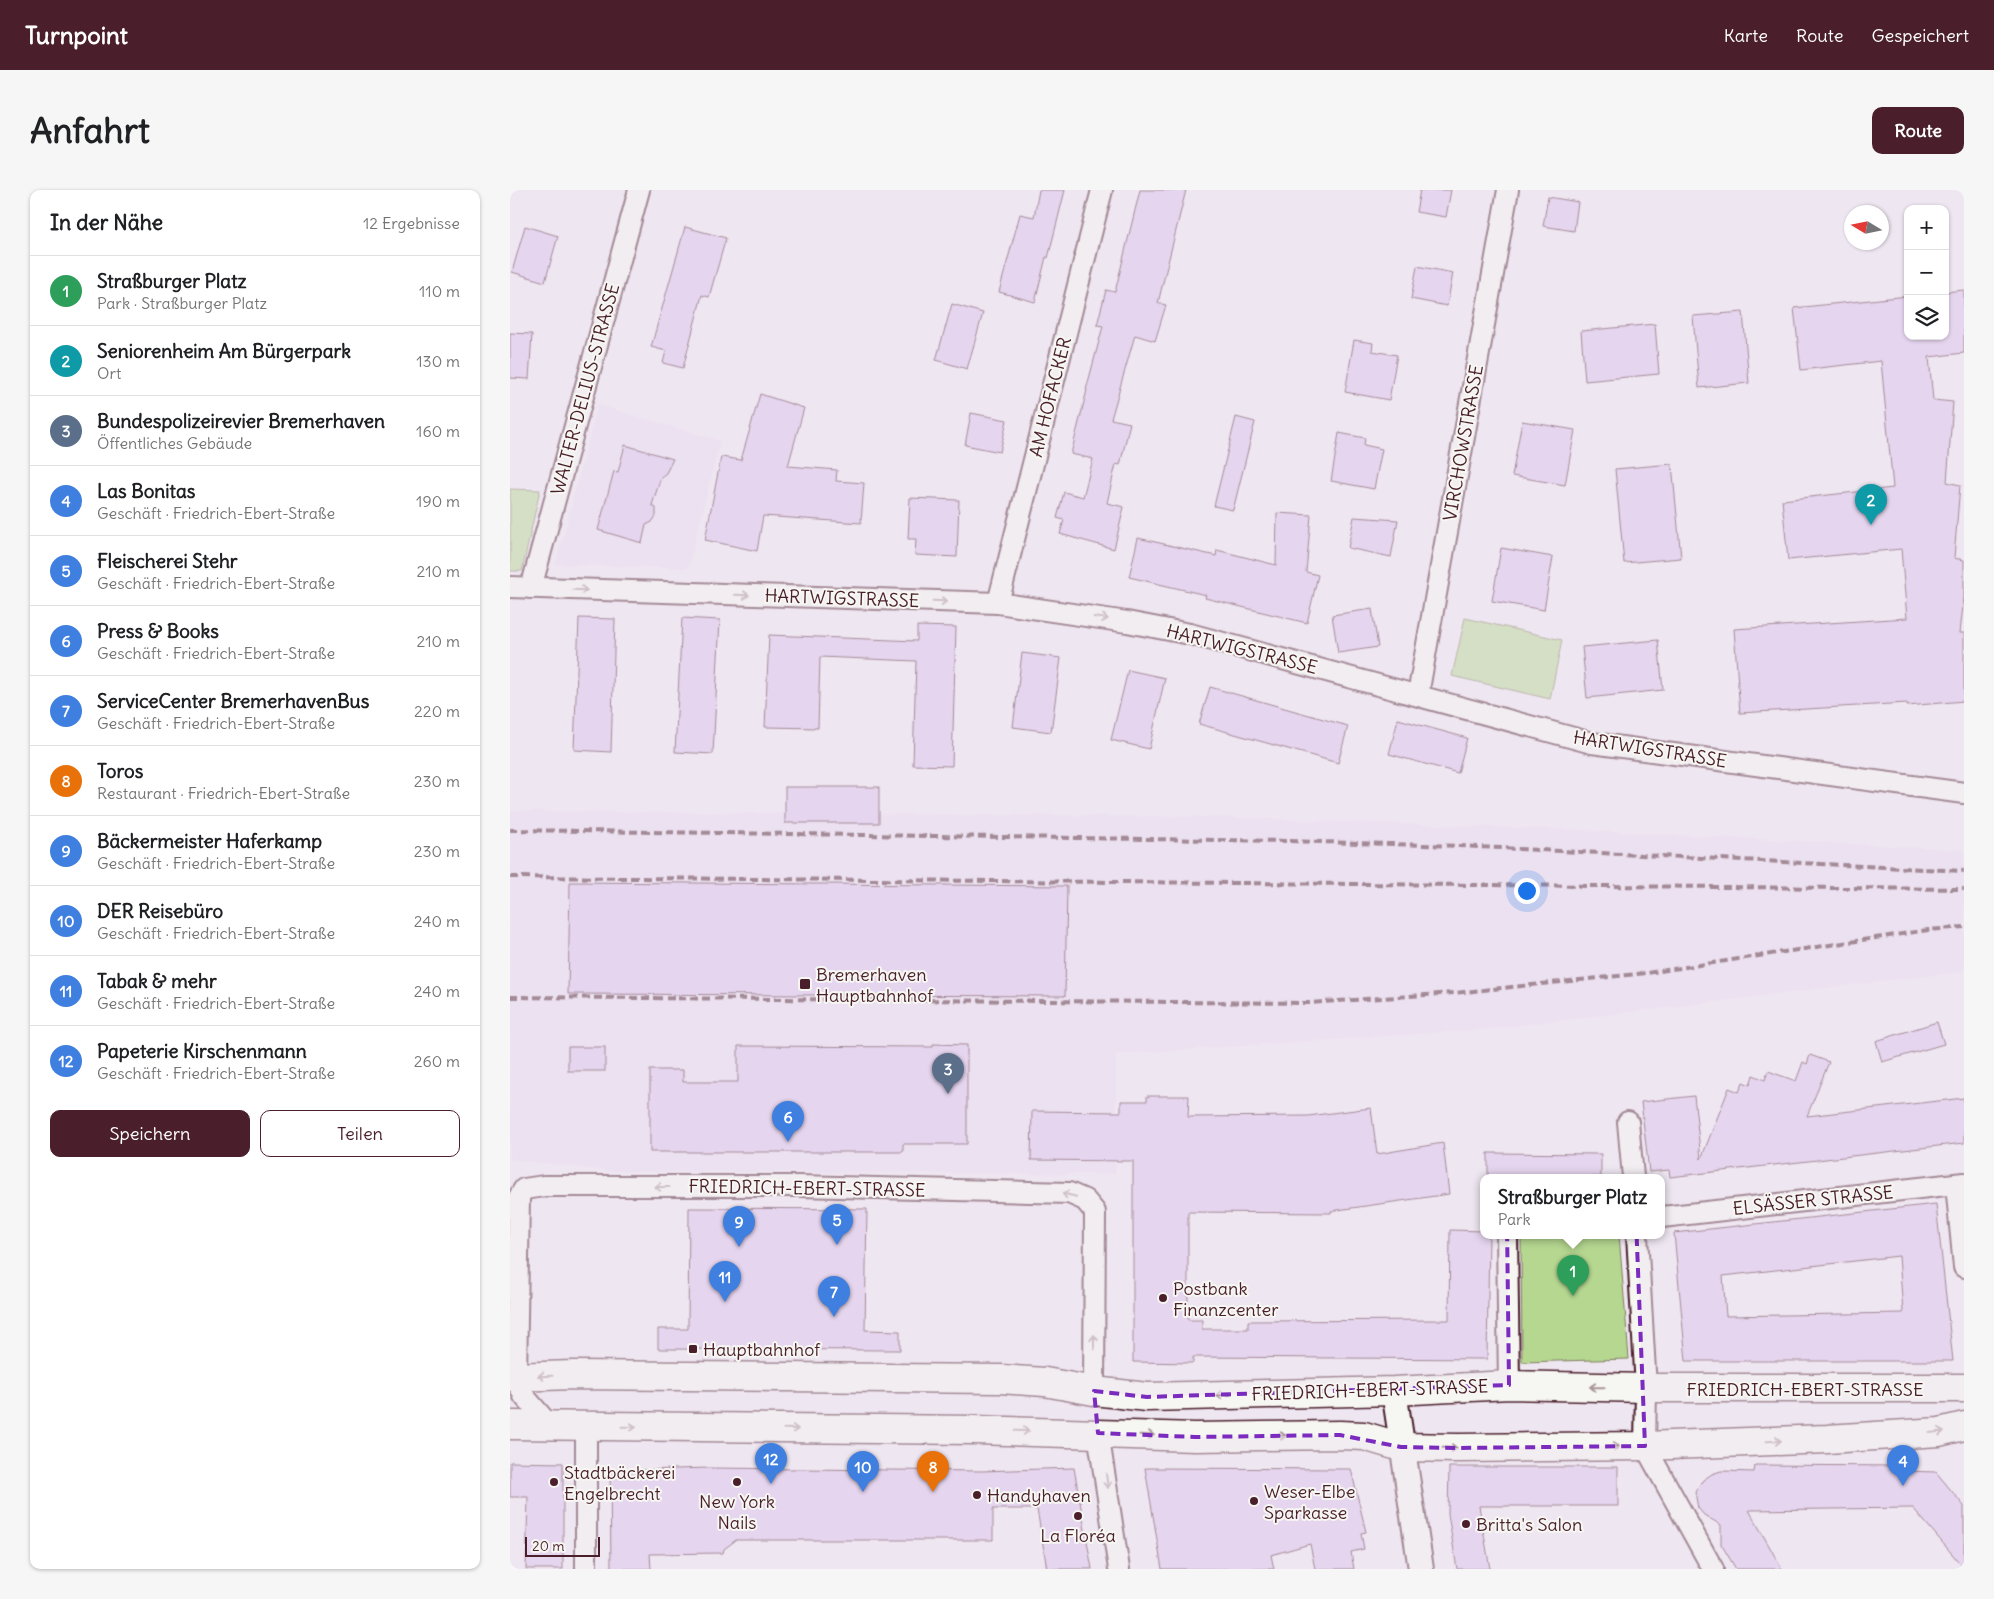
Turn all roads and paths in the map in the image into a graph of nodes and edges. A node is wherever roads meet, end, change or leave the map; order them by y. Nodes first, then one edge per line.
1 (639, 190) edge
2 (1102, 190) edge
3 (1508, 190) edge
4 (510, 587) edge
5 (531, 588) junction
6 (998, 603) junction
7 (1418, 695) junction
8 (1964, 793) edge
9 (1628, 1122) dead end
10 (1632, 1174) edge
11 (1960, 1183) edge
12 (1665, 1217) edge
13 (1507, 1239) edge
14 (1637, 1239) edge
15 (1964, 1267) edge
16 (513, 1378) edge
17 (1509, 1385) junction
18 (1646, 1388) junction
19 (1964, 1388) edge
20 (1094, 1391) junction
21 (1394, 1391) junction
22 (510, 1426) edge
23 (550, 1426) junction
24 (586, 1426) junction
25 (1964, 1426) edge
26 (1098, 1433) junction
27 (1646, 1446) junction
28 (1401, 1447) junction
29 (586, 1569) edge
30 (1119, 1569) edge
31 (1421, 1569) edge
32 (1713, 1569) edge

1 - 5 street, WALTER-DELIUS-STRASSE
2 - 6 street, AM HOFACKER
3 - 7 street, VIRCHOWSTRASSE
4 - 5 street, HARTWIGSTRASSE
5 -> 6 street, HARTWIGSTRASSE
6 -> 7 street, HARTWIGSTRASSE
7 - 8 street, HARTWIGSTRASSE
9 - 10 street
11 - 12 street, ELSÄSSER STRASSE
11 - 15 street
13 - 17 street
14 - 18 street
20 -> 16 main road, FRIEDRICH-EBERT-STRASSE
20 -> 16 street, FRIEDRICH-EBERT-STRASSE
16 - 23 street, FRIEDRICH-EBERT-STRASSE
18 -> 17 main road, FRIEDRICH-EBERT-STRASSE
17 - 21 main road, FRIEDRICH-EBERT-STRASSE
18 - 19 main road, FRIEDRICH-EBERT-STRASSE
18 - 27 street
21 -> 20 main road, FRIEDRICH-EBERT-STRASSE
20 - 26 main road, FRIEDRICH-EBERT-STRASSE
21 - 28 street
22 - 23 main road
23 - 24 main road
24 -> 26 main road
24 - 29 street
27 -> 25 main road
26 -> 28 main road
26 -> 30 street
28 -> 27 main road
27 - 32 street
28 - 31 street

